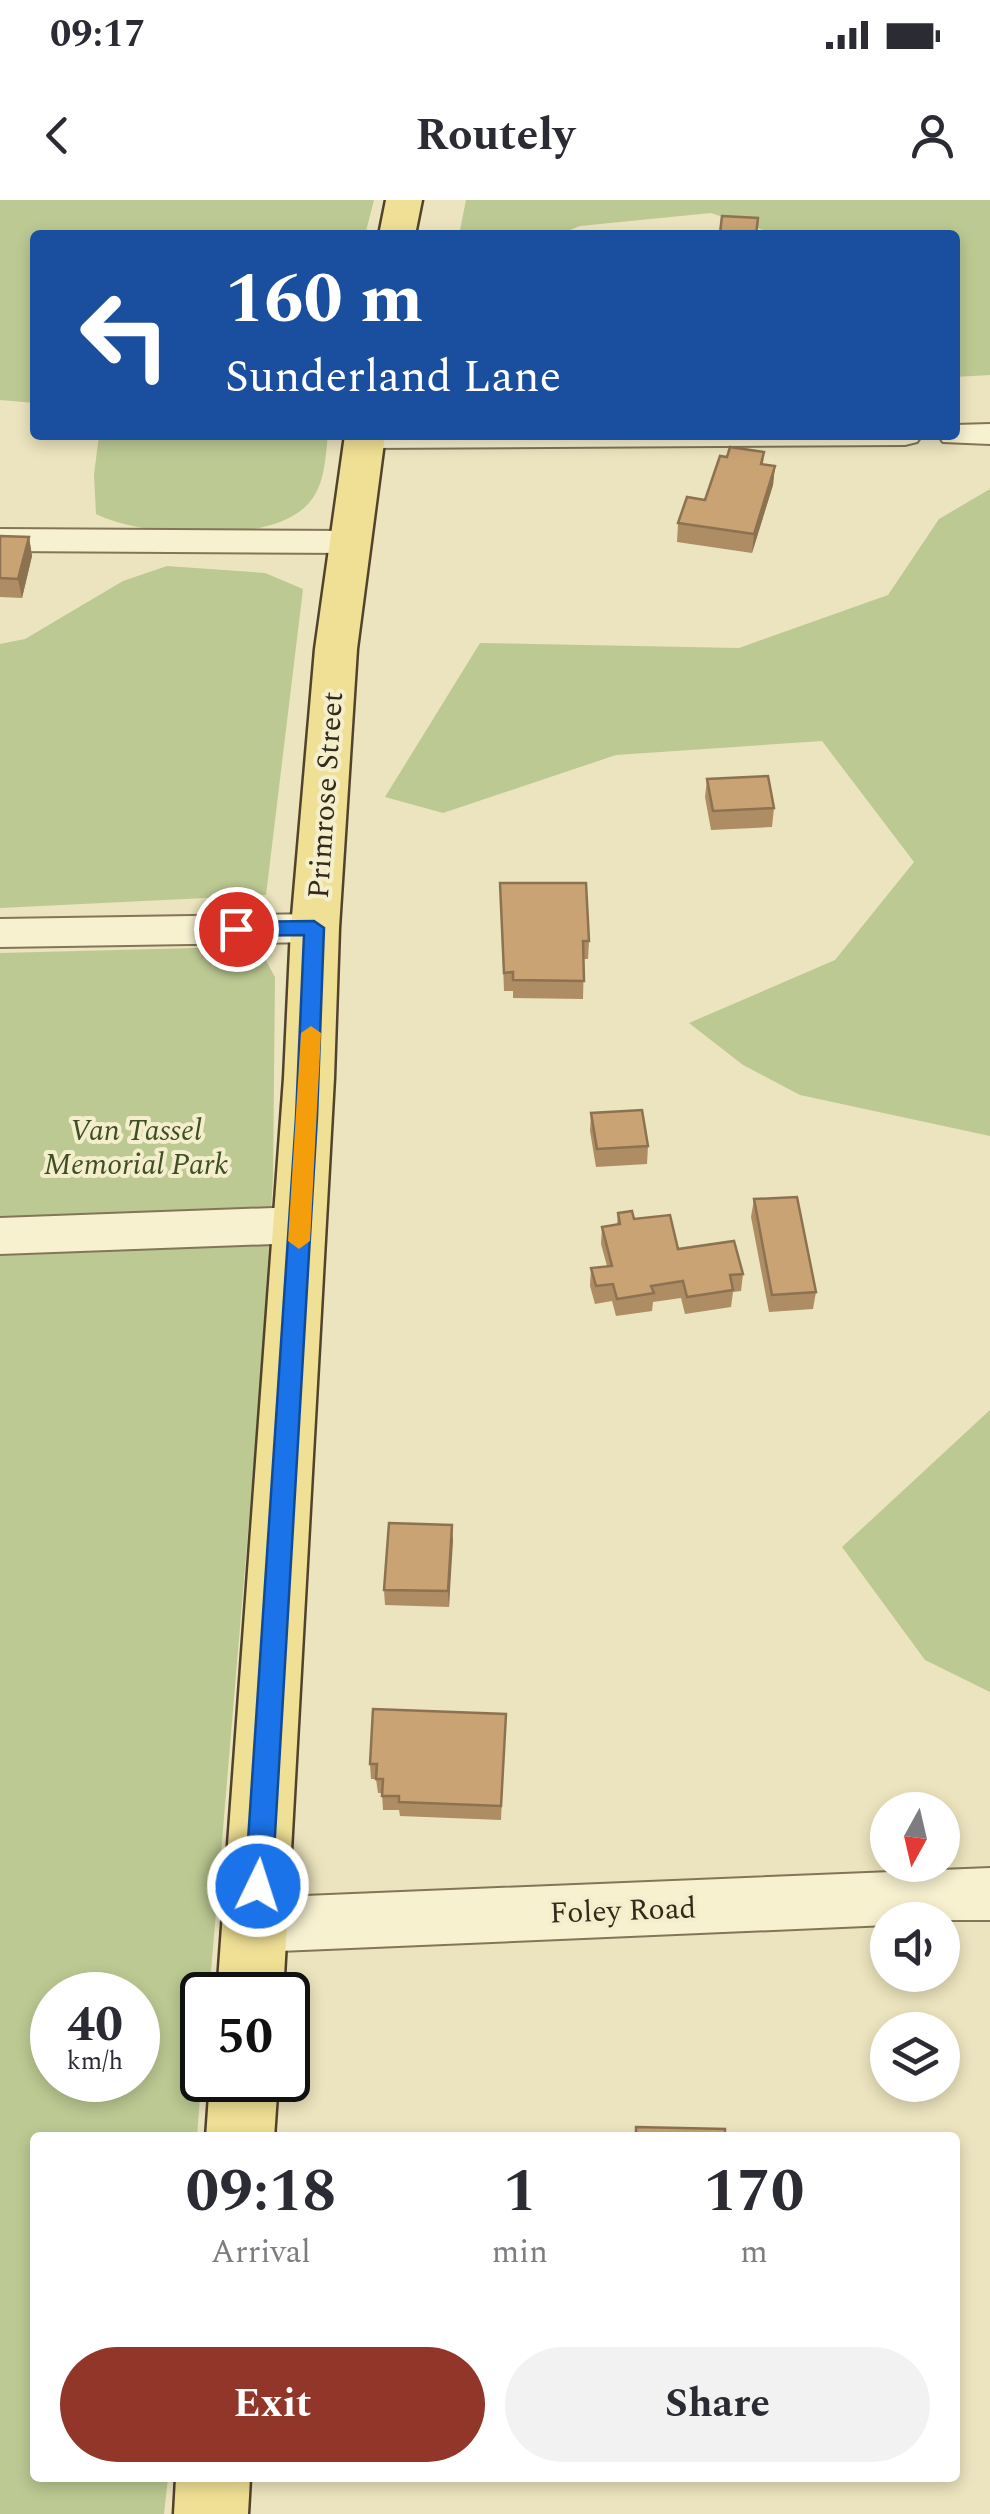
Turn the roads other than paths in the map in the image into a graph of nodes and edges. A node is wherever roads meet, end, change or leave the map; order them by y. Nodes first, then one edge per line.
1 (404, 200) edge
2 (398, 230) edge
3 (990, 434) edge
4 (960, 435) edge
5 (365, 440) edge
6 (0, 540) edge
7 (350, 542) junction
8 (314, 928) junction
9 (0, 933) edge
10 (300, 1224) junction
11 (0, 1236) edge
12 (990, 1894) edge
13 (256, 1926) junction
14 (252, 1972) edge
15 (242, 2102) edge
16 (240, 2132) edge
17 (214, 2482) edge
18 (211, 2514) edge

1 - 2 main road
3 - 4 street
5 - 7 main road, Primrose Street
6 - 7 street
7 - 8 main road, Primrose Street
8 - 9 street
8 - 10 main road, Primrose Street
10 - 11 street
10 - 13 main road, Primrose Street
12 - 13 street, Foley Road
13 - 14 main road, Primrose Street
15 - 16 main road
17 - 18 main road

